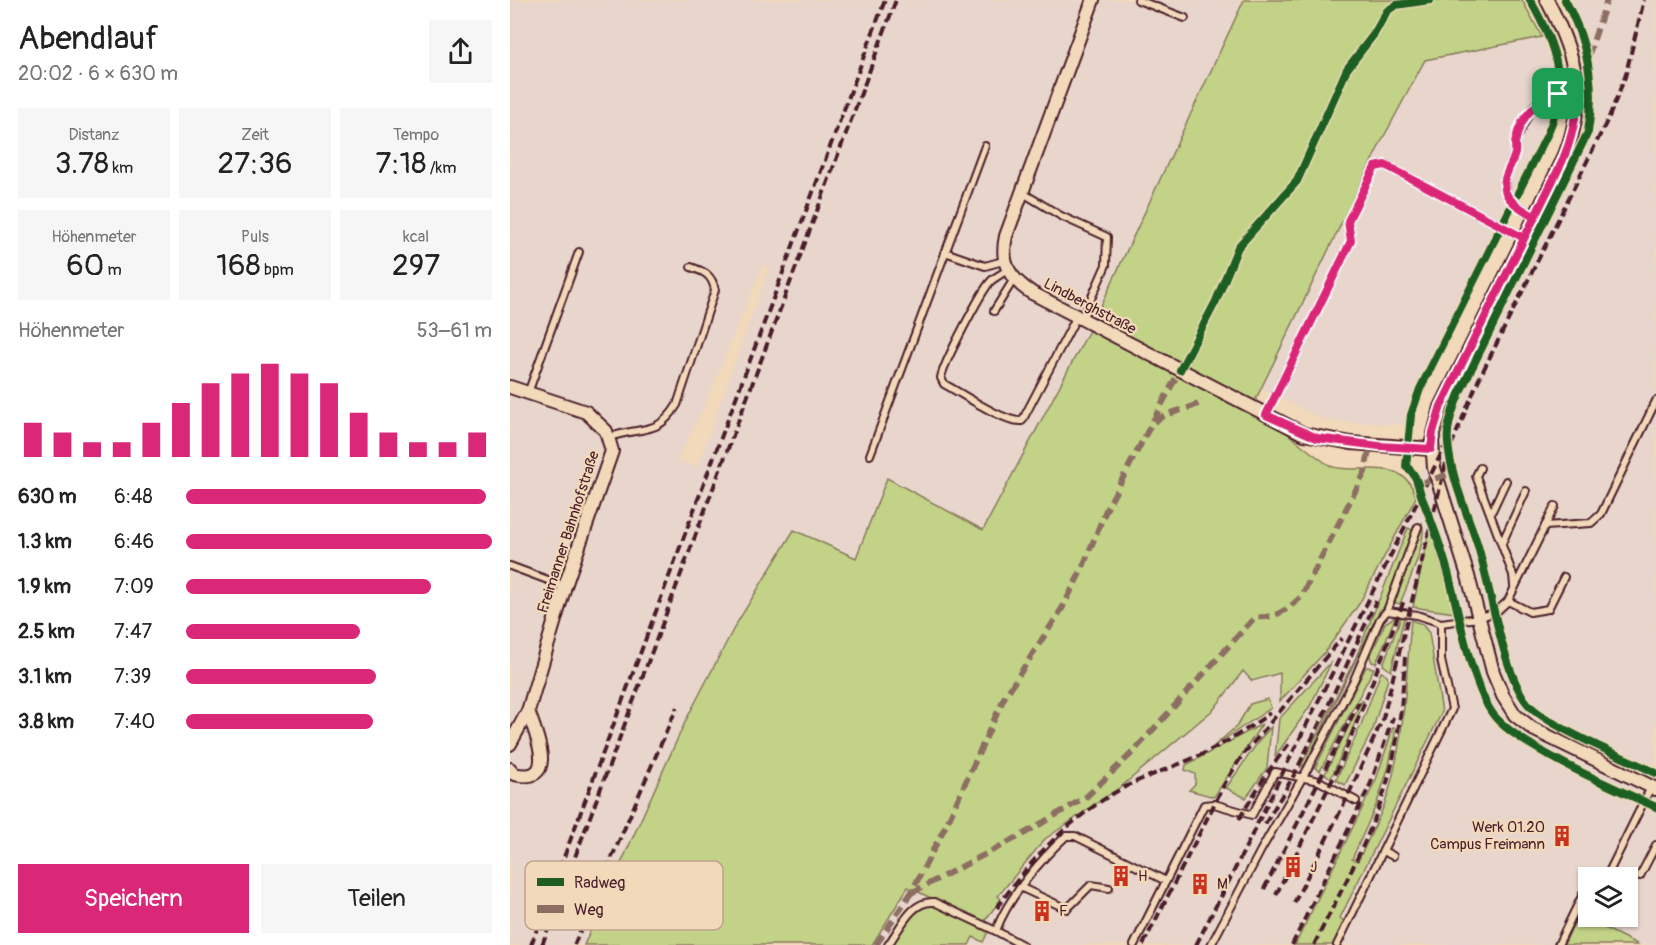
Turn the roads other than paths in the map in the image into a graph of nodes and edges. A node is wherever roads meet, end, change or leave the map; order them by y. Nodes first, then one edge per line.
1 (1093, 0) edge
2 (1138, 0) edge
3 (1547, 0) edge
4 (1185, 18) dead end
5 (1577, 92) junction
6 (985, 146) dead end
7 (1022, 192) junction
8 (1535, 217) junction
9 (1524, 238) junction
10 (579, 252) dead end
11 (945, 252) junction
12 (691, 267) dead end
13 (1008, 270) junction
14 (994, 311) dead end
15 (1079, 318) junction
16 (510, 387) edge
17 (528, 393) junction
18 (1656, 402) edge
19 (1266, 415) junction
20 (608, 438) junction
21 (1431, 449) junction
22 (870, 455) dead end
23 (1480, 468) dead end
24 (1506, 481) dead end
25 (1526, 491) dead end
26 (1555, 506) dead end
27 (1491, 513) junction
28 (1545, 526) junction
29 (1418, 527) dead end
30 (1502, 543) junction
31 (510, 566) edge
32 (1564, 577) dead end
33 (565, 586) junction
34 (1510, 597) junction
35 (1387, 611) junction
36 (1478, 618) junction
37 (1442, 623) junction
38 (528, 711) junction
39 (510, 744) edge
40 (510, 769) edge
41 (1302, 777) junction
42 (1654, 787) edge
43 (1356, 801) dead end
44 (1656, 845) edge
45 (1383, 851) junction
46 (1393, 856) dead end
47 (1612, 867) edge
48 (1641, 876) dead end
49 (1166, 881) junction
50 (1022, 888) junction
51 (1109, 888) dead end
52 (1578, 907) edge
53 (996, 932) junction
54 (888, 945) edge
55 (1022, 945) edge
56 (1134, 945) edge
57 (1211, 945) edge
58 (1337, 945) edge
59 (1558, 945) edge

1 - 7 street
2 - 4 lane
3 - 5 street
5 - 8 street
5 - 8 lane
6 - 11 lane
7 - 13 street
7 - 15 lane
8 - 9 street
9 - 19 lane
9 - 21 street
10 - 17 lane
11 - 13 lane
11 - 22 lane
12 - 20 lane
13 - 14 lane
13 - 15 street, Lindberghstraße
13 - 15 lane
15 - 19 street, Lindberghstraße
16 - 17 street, Freimanner Bahnhofstraße
17 - 20 street, Freimanner Bahnhofstraße
18 - 28 lane
19 - 21 street, Lindberghstraße
20 - 33 street, Freimanner Bahnhofstraße
21 - 36 street
23 - 27 lane
24 - 27 lane
25 - 30 lane
26 - 28 lane
27 - 30 lane
28 - 34 lane
29 - 35 lane
30 - 34 lane
31 - 33 lane
32 - 34 lane
33 - 38 street, Freimanner Bahnhofstraße
34 - 36 lane
35 - 37 lane
35 - 41 lane
36 - 37 lane
36 - 42 street
37 - 45 lane
38 - 39 street, Freimanner Bahnhofstraße
38 - 40 street
41 - 43 lane
41 - 49 lane
41 - 57 lane
42 - 47 lane
44 - 48 lane
45 - 46 lane
45 - 58 lane
49 - 50 lane
49 - 56 lane
50 - 51 lane
50 - 53 lane
52 - 59 lane
53 - 54 lane
53 - 55 lane

